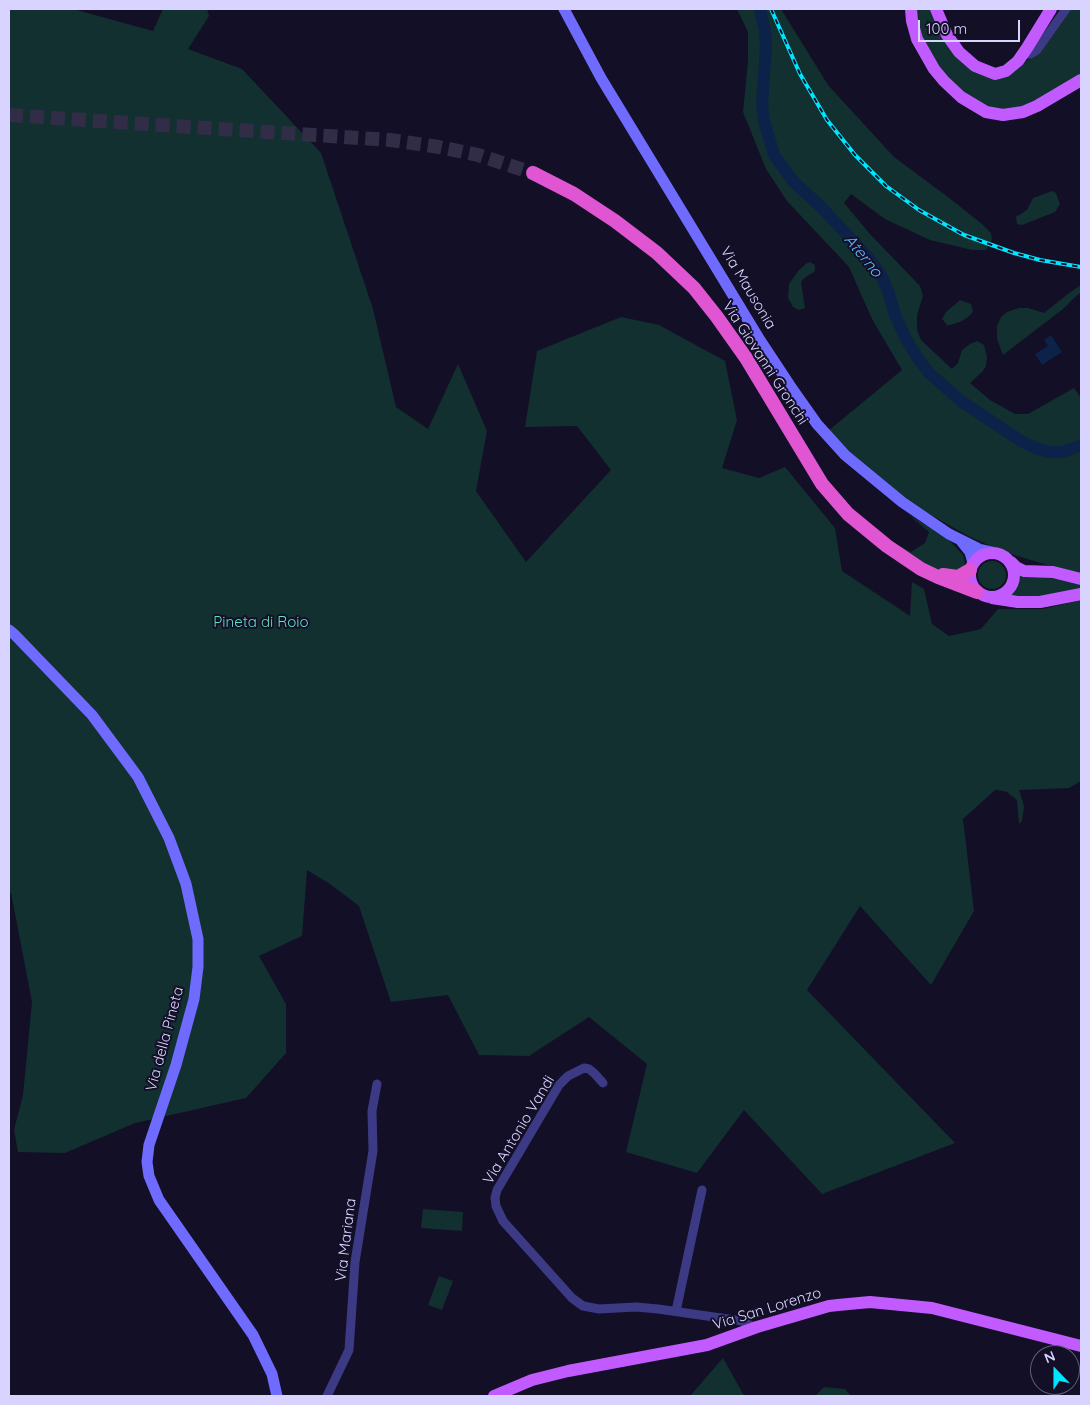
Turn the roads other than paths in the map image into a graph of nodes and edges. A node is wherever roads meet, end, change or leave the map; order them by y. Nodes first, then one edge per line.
1 (564, 9) edge
2 (911, 9) edge
3 (936, 9) edge
4 (1040, 9) edge
5 (1050, 9) edge
6 (1066, 9) edge
7 (1031, 42) junction
8 (1023, 54) junction
9 (1081, 80) edge
10 (533, 174) tunnel mouth
11 (957, 538) junction
12 (992, 552) junction
13 (902, 556) junction
14 (1010, 562) junction
15 (971, 567) junction
16 (1081, 579) edge
17 (982, 594) junction
18 (1081, 594) edge
19 (9, 630) edge
20 (603, 1083) dead end
21 (377, 1084) dead end
22 (702, 1190) dead end
23 (676, 1312) junction
24 (752, 1329) junction
25 (1081, 1346) edge
26 (276, 1394) edge
27 (327, 1396) edge
28 (494, 1396) edge

1 - 11 main road, Via Mausonia
2 - 9 main road
3 - 8 main road
4 - 7 main road
5 - 7 main road
6 - 8 street
7 - 8 main road
10 - 13 highway, Via Giovanni Gronchi
11 - 12 main road, Via Mausonia
11 - 15 main road, Via Mausonia
12 - 14 main road
12 - 15 main road
13 - 15 highway, Via Giovanni Gronchi
13 - 17 highway, Via Giovanni Gronchi
14 - 16 main road
14 - 17 main road
15 - 17 main road
17 - 18 main road
19 - 26 main road, Via della Pineta
20 - 23 street, Via Antonio Vandi
21 - 27 street, Via Mariana
22 - 23 street
23 - 24 street, Via Antonio Vandi
24 - 25 main road, Via San Lorenzo
24 - 28 main road, Via San Lorenzo

